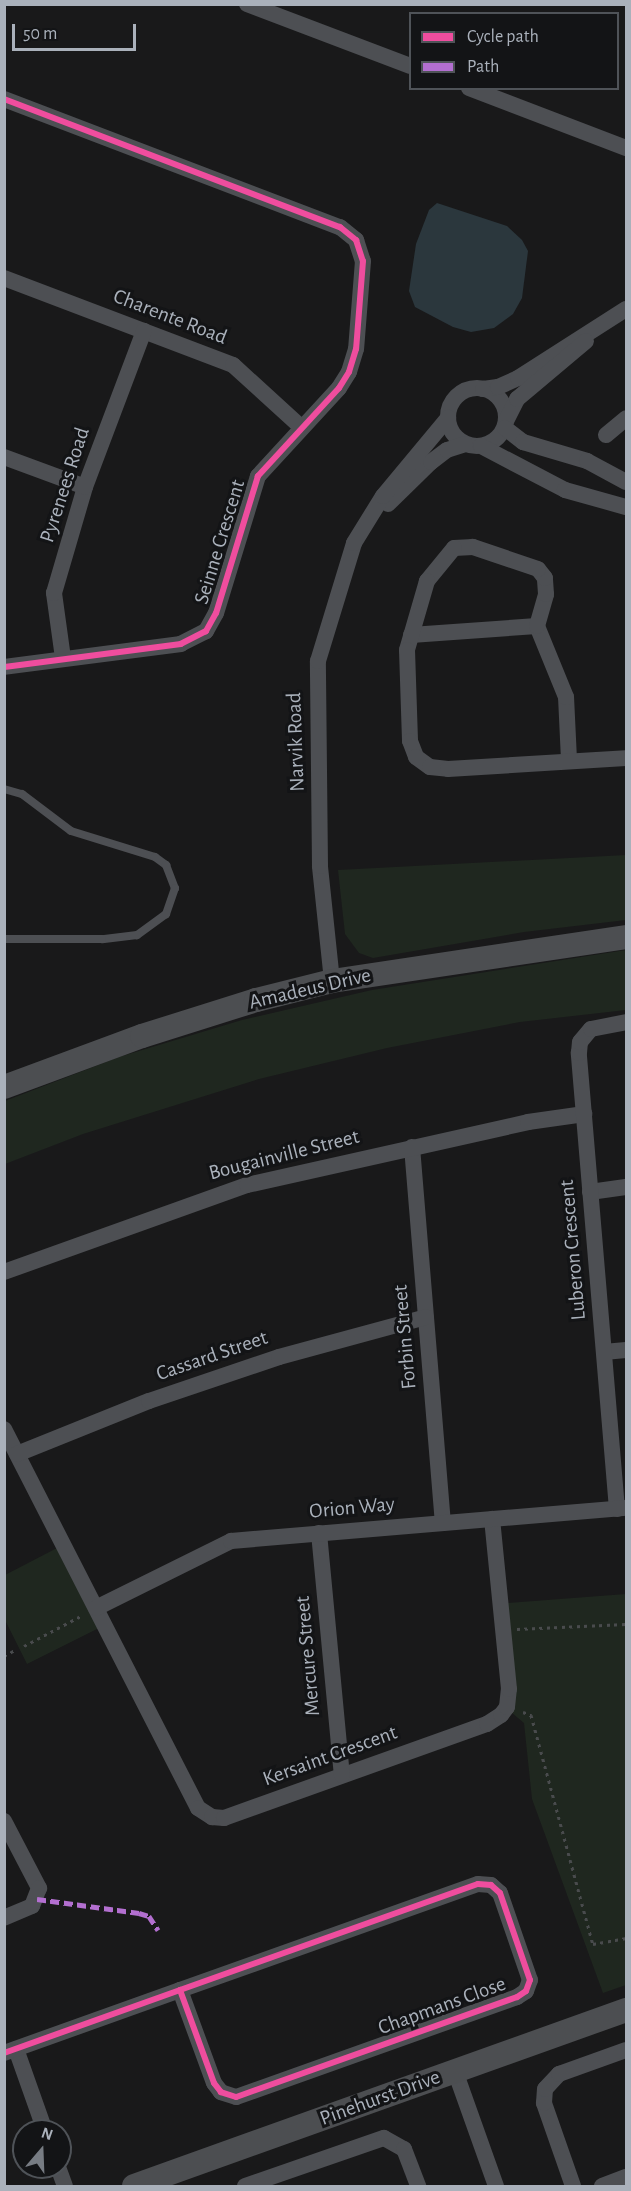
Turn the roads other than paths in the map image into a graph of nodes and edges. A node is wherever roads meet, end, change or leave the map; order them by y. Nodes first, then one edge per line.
1 (247, 4) edge
2 (409, 65) edge
3 (474, 90) edge
4 (4, 99) edge
5 (627, 148) edge
6 (4, 278) edge
7 (627, 309) edge
8 (144, 331) junction
9 (590, 335) junction
10 (483, 389) junction
11 (448, 418) junction
12 (627, 418) edge
13 (506, 425) junction
14 (302, 428) junction
15 (606, 435) dead end
16 (473, 445) junction
17 (554, 453) junction
18 (4, 457) edge
19 (545, 481) junction
20 (627, 482) edge
21 (85, 487) junction
22 (627, 507) edge
23 (374, 512) junction
24 (537, 626) junction
25 (411, 635) junction
26 (63, 658) junction
27 (4, 667) edge
28 (627, 758) edge
29 (569, 760) junction
30 (4, 789) edge
31 (627, 937) edge
32 (4, 939) edge
33 (332, 981) junction
34 (627, 1022) edge
35 (4, 1087) edge
36 (584, 1114) junction
37 (412, 1147) junction
38 (627, 1188) edge
39 (591, 1192) junction
40 (4, 1272) edge
41 (426, 1317) junction
42 (627, 1350) edge
43 (604, 1352) junction
44 (4, 1429) edge
45 (17, 1454) junction
46 (622, 1508) edge
47 (492, 1519) junction
48 (443, 1523) junction
49 (319, 1533) junction
50 (96, 1608) junction
51 (342, 1775) junction
52 (4, 1821) edge
53 (4, 1918) edge
54 (180, 1990) junction
55 (627, 2010) edge
56 (627, 2050) edge
57 (10, 2051) edge
58 (455, 2071) junction
59 (40, 2119) edge
60 (627, 2177) edge
61 (134, 2187) edge
62 (245, 2187) edge
63 (418, 2187) edge
64 (496, 2187) edge
65 (573, 2187) edge
66 (602, 2187) edge

1 - 2 street
3 - 5 street
4 - 14 street, Seinne Crescent
6 - 8 street, Charente Road
7 - 9 street
8 - 14 street, Charente Road
8 - 21 street, Pyrenees Road
9 - 10 street
9 - 13 street
10 - 11 street
10 - 13 street
11 - 16 street
11 - 23 street, Narvik Road
12 - 15 street
13 - 16 street
13 - 17 street
14 - 26 street, Seinne Crescent
16 - 19 street
16 - 23 street, Narvik Road
17 - 19 street
17 - 20 street
18 - 21 street
19 - 22 street
21 - 26 street, Pyrenees Road
23 - 33 street, Narvik Road
24 - 25 street
24 - 25 street
24 - 29 street
25 - 29 street
26 - 27 street, Seinne Crescent
28 - 29 street
30 - 32 lane
31 - 33 street, Amadeus Drive
33 - 35 street, Amadeus Drive
34 - 36 street, Luberon Crescent
36 - 37 street, Bougainville Street
36 - 39 street, Luberon Crescent
37 - 40 street, Bougainville Street
37 - 41 street, Forbin Street
38 - 39 street
39 - 43 street, Luberon Crescent
41 - 45 street, Cassard Street
41 - 48 street, Forbin Street
42 - 43 street
43 - 46 street, Luberon Crescent
44 - 45 street
45 - 50 street
46 - 47 street, Orion Way
47 - 48 street, Orion Way
47 - 51 street, Kersaint Crescent
48 - 49 street, Orion Way
49 - 50 street, Orion Way
49 - 51 street, Mercure Street
50 - 51 street, Kersaint Crescent
52 - 53 street
54 - 54 street, Chapmans Close
54 - 57 street, Chapmans Close
55 - 58 street, Pinehurst Drive
56 - 65 street
57 - 59 street, Chapmans Close
58 - 61 street, Pinehurst Drive
58 - 64 street
60 - 66 street
62 - 63 street

